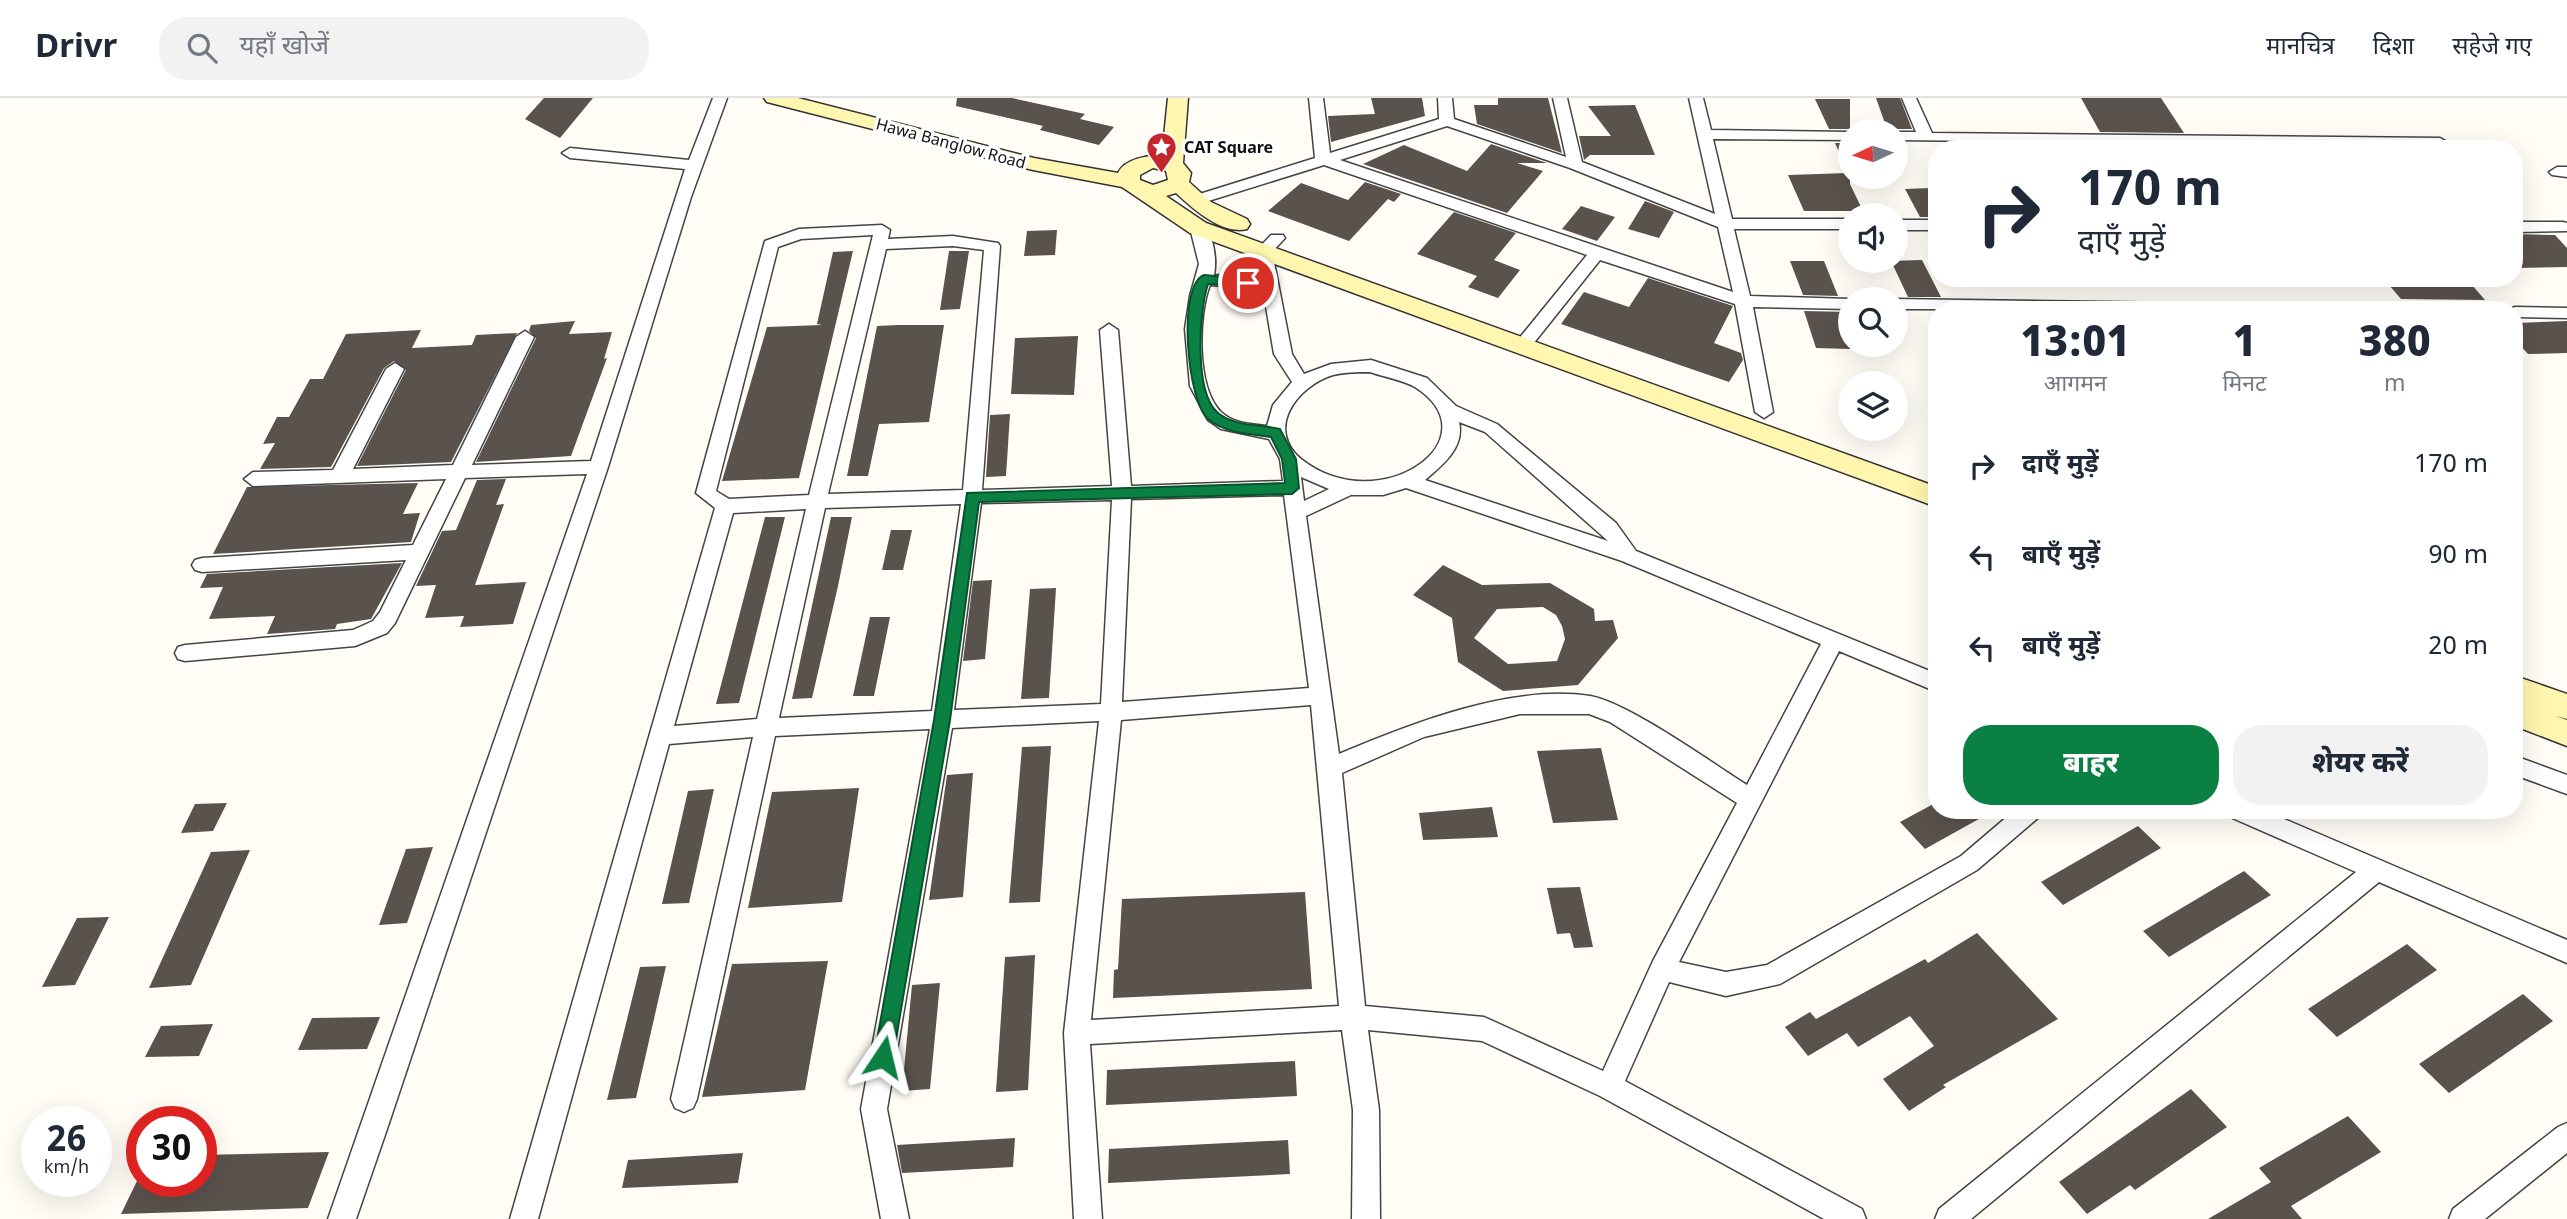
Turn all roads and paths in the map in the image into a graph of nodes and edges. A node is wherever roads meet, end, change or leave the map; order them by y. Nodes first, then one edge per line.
1 (720, 98) edge
2 (774, 98) edge
3 (840, 98) edge
4 (1164, 98) edge
5 (1178, 98) edge
6 (1315, 98) edge
7 (1445, 98) edge
8 (1560, 98) edge
9 (1696, 98) edge
10 (1909, 98) edge
11 (1447, 121) junction
12 (1705, 134) junction
13 (1838, 135) edge
14 (1908, 136) edge
15 (1926, 137) junction
16 (2234, 140) edge
17 (1009, 150) junction
18 (570, 153) dead end
19 (1323, 159) junction
20 (692, 165) junction
21 (1575, 165) junction
22 (1175, 174) junction
23 (1139, 176) junction
24 (1196, 200) junction
25 (1725, 224) junction
26 (1838, 224) edge
27 (1908, 225) edge
28 (1928, 225) edge
29 (2523, 227) edge
30 (2563, 227) dead end
31 (1198, 228) junction
32 (878, 244) junction
33 (1270, 245) junction
34 (1597, 253) junction
35 (1204, 279) junction
36 (1269, 284) junction
37 (1744, 301) junction
38 (1838, 303) edge
39 (1908, 304) edge
40 (1928, 304) edge
41 (2523, 312) edge
42 (2567, 313) edge
43 (1109, 330) dead end
44 (525, 337) dead end
45 (1529, 338) junction
46 (395, 369) dead end
47 (1301, 383) junction
48 (1449, 411) junction
49 (1764, 412) junction
50 (1275, 433) junction
51 (1289, 459) junction
52 (599, 467) junction
53 (458, 472) junction
54 (1928, 473) edge
55 (340, 475) junction
56 (253, 480) dead end
57 (1410, 482) junction
58 (1292, 488) junction
59 (1349, 488) junction
60 (1928, 493) edge
61 (1122, 494) junction
62 (972, 497) junction
63 (820, 501) junction
64 (725, 506) junction
65 (1296, 513) junction
66 (418, 552) junction
67 (1629, 556) junction
68 (202, 565) dead end
69 (1835, 640) junction
70 (185, 653) dead end
71 (1928, 674) edge
72 (2523, 691) edge
73 (1320, 696) junction
74 (2567, 706) edge
75 (1111, 712) junction
76 (2523, 716) edge
77 (942, 720) junction
78 (766, 727) junction
79 (2567, 733) edge
80 (658, 736) junction
81 (1330, 768) junction
82 (2523, 768) edge
83 (2567, 785) edge
84 (1750, 799) junction
85 (2020, 819) edge
86 (2259, 819) edge
87 (2376, 870) junction
88 (2567, 952) edge
89 (1662, 970) junction
90 (1353, 1017) junction
91 (1077, 1033) junction
92 (1609, 1087) junction
93 (684, 1099) dead end
94 (2567, 1136) edge
95 (342, 1219) edge
96 (524, 1219) edge
97 (895, 1219) edge
98 (1088, 1219) edge
99 (1366, 1219) edge
100 (1852, 1219) edge
101 (1949, 1219) edge
102 (2463, 1219) edge

1 - 20 street
2 - 17 street, Hawa Banglow Road
3 - 17 street, Hawa Banglow Road
4 - 23 street
5 - 22 street
6 - 19 street
7 - 11 street
8 - 21 street
9 - 12 street
10 - 15 street
11 - 19 street
11 - 21 street
12 - 13 street
12 - 25 street
14 - 15 street
15 - 16 street
17 - 23 street, Hawa Banglow Road
18 - 20 street
19 - 24 street
19 - 34 street
20 - 52 street
21 - 25 street
22 - 23 street, Hawa Banglow Road
22 - 23 street
22 - 24 street
23 - 31 street
24 - 33 street
25 - 26 street
25 - 37 street
27 - 28 street
29 - 30 street
31 - 33 street
31 - 35 street
32 - 62 street
32 - 63 street
32 - 64 street
33 - 36 street
33 - 45 street
34 - 37 street
34 - 45 street
35 - 36 street
35 - 50 street
36 - 47 street
37 - 38 street
37 - 49 street
39 - 40 street
41 - 42 street
43 - 61 street
44 - 53 street
45 - 49 street
45 - 60 street
46 - 55 street
47 - 48 street
47 - 50 street
48 - 57 street
48 - 67 street
49 - 54 street
50 - 51 street
51 - 58 street
51 - 59 street
52 - 53 street
52 - 95 street
53 - 55 street
53 - 66 street
55 - 56 street
57 - 59 street
57 - 67 street
58 - 61 street
58 - 65 street
59 - 65 street
61 - 62 street
61 - 75 street
62 - 63 street
62 - 77 street
63 - 64 street
63 - 78 street
64 - 80 street
65 - 73 street
66 - 68 street
66 - 70 street
67 - 69 street
69 - 71 street
69 - 84 street
72 - 74 street
73 - 75 street
73 - 81 street
75 - 77 street
75 - 91 street
76 - 79 street
77 - 78 street
77 - 97 street
78 - 80 street
78 - 93 street
80 - 96 street
81 - 84 street
81 - 90 street
82 - 83 street
84 - 89 street
85 - 89 street
86 - 87 street
87 - 88 street
87 - 101 street
89 - 92 street
90 - 91 street
90 - 92 street
90 - 99 street
91 - 98 street
92 - 100 street
94 - 102 street

